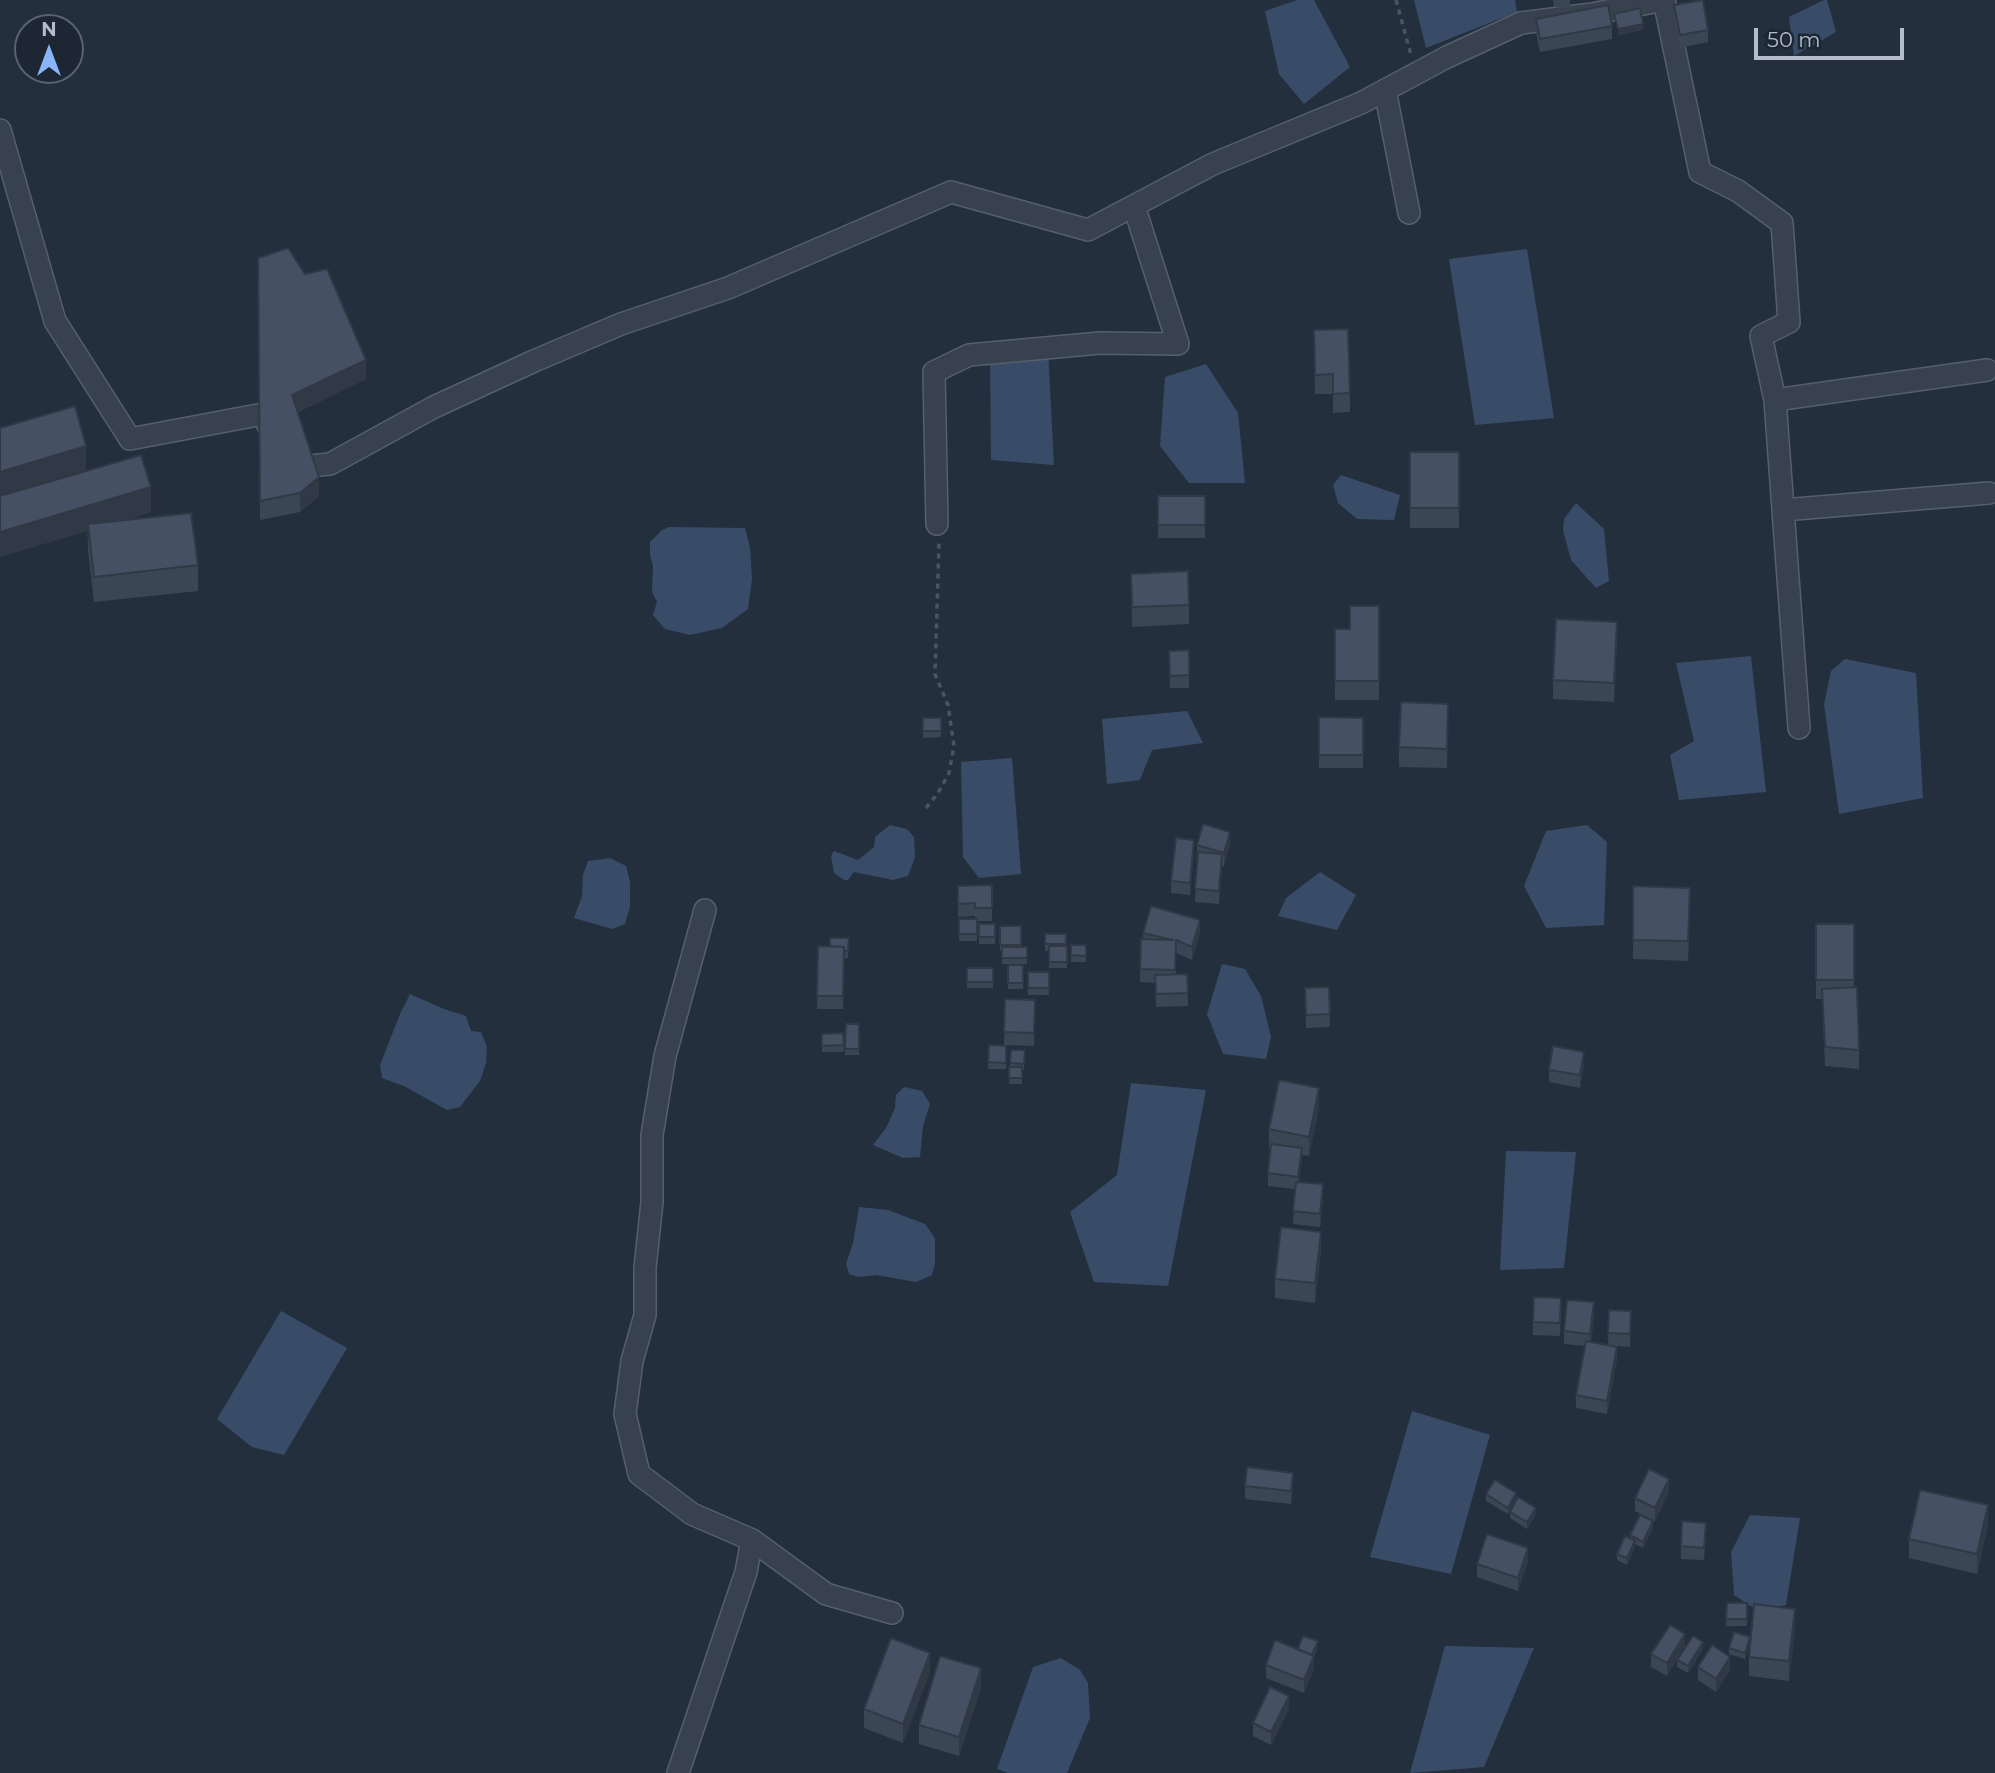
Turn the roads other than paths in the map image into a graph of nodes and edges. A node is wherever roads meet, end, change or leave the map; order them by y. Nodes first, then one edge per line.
1 (1664, 0) edge
2 (1385, 90) junction
3 (0, 130) edge
4 (1134, 206) junction
5 (1409, 213) dead end
6 (1987, 370) dead end
7 (1775, 400) junction
8 (1989, 493) dead end
9 (1783, 510) junction
10 (937, 523) road end
11 (1799, 727) dead end
12 (705, 909) dead end
13 (752, 1540) junction
14 (892, 1613) dead end
15 (678, 1773) edge

1 - 2 street
1 - 7 street
2 - 4 street
2 - 5 street
3 - 4 street
4 - 10 street
6 - 7 street
7 - 9 street
8 - 9 street
9 - 11 street
12 - 13 street
13 - 14 street
13 - 15 street

